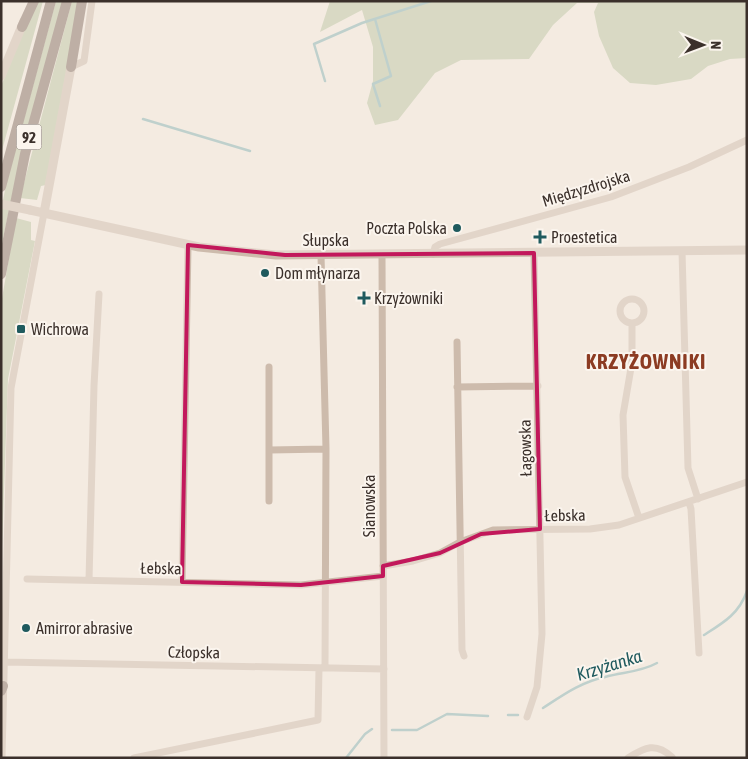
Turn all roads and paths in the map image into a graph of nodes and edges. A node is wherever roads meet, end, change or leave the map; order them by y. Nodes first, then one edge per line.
1 (29, 1) edge
2 (34, 1) edge
3 (51, 1) edge
4 (67, 1) edge
5 (82, 1) edge
6 (92, 1) edge
7 (22, 27) junction
8 (71, 67) junction
9 (1, 76) edge
10 (747, 140) edge
11 (1, 187) edge
12 (1, 204) edge
13 (44, 213) junction
14 (188, 245) junction
15 (747, 250) edge
16 (682, 251) junction
17 (534, 253) junction
18 (433, 254) junction
19 (321, 255) junction
20 (382, 255) junction
21 (1, 274) edge
22 (99, 294) dead end
23 (632, 324) dead end
24 (457, 342) dead end
25 (269, 367) dead end
26 (538, 386) junction
27 (457, 387) junction
28 (326, 449) junction
29 (270, 450) junction
30 (747, 482) edge
31 (698, 499) junction
32 (269, 501) dead end
33 (689, 502) junction
34 (639, 518) junction
35 (540, 529) junction
36 (460, 542) junction
37 (383, 566) junction
38 (383, 576) junction
39 (27, 579) dead end
40 (89, 580) junction
41 (182, 582) junction
42 (327, 582) junction
43 (699, 653) dead end
44 (464, 656) dead end
45 (4, 662) junction
46 (322, 668) junction
47 (384, 669) junction
48 (2, 688) edge
49 (527, 717) dead end
50 (672, 757) edge
51 (2, 758) edge
52 (134, 758) edge
53 (384, 758) edge
54 (628, 758) edge

1 - 7 street
2 - 7 main road
3 - 11 main road, 92
4 - 21 main road, 92
5 - 8 main road
6 - 8 street
7 - 9 street
8 - 13 street
10 - 18 street, Międzyzdrojska
12 - 13 street, Słupska, bridge
13 - 14 street, Słupska
13 - 45 street
14 - 19 street, Słupska
14 - 41 street
15 - 16 street, Słupska
16 - 17 street, Słupska
16 - 31 street
17 - 18 street, Słupska
17 - 26 street, Łagowska
18 - 20 street, Słupska
19 - 20 street, Słupska
19 - 28 street
20 - 37 street, Sianowska
22 - 40 street
23 - 34 street
24 - 27 street
25 - 29 street
26 - 27 street
26 - 35 street, Łagowska
27 - 36 street
28 - 29 street
28 - 42 street
29 - 32 street
30 - 31 street, Łebska
31 - 33 street, Łebska
33 - 34 street, Łebska
33 - 43 street
34 - 35 street, Łebska
35 - 36 street, Łebska
35 - 49 street, Łagowska
36 - 37 street, Łebska
36 - 44 street
37 - 38 street, Sianowska
38 - 42 street, Łebska
38 - 47 street, Sianowska
39 - 40 street, Łebska
40 - 41 street, Łebska
41 - 42 street, Łebska
42 - 46 street
45 - 46 street, Człopska
45 - 48 street
46 - 47 street, Człopska
46 - 52 street
47 - 53 street, Sianowska
48 - 51 street
50 - 54 street

